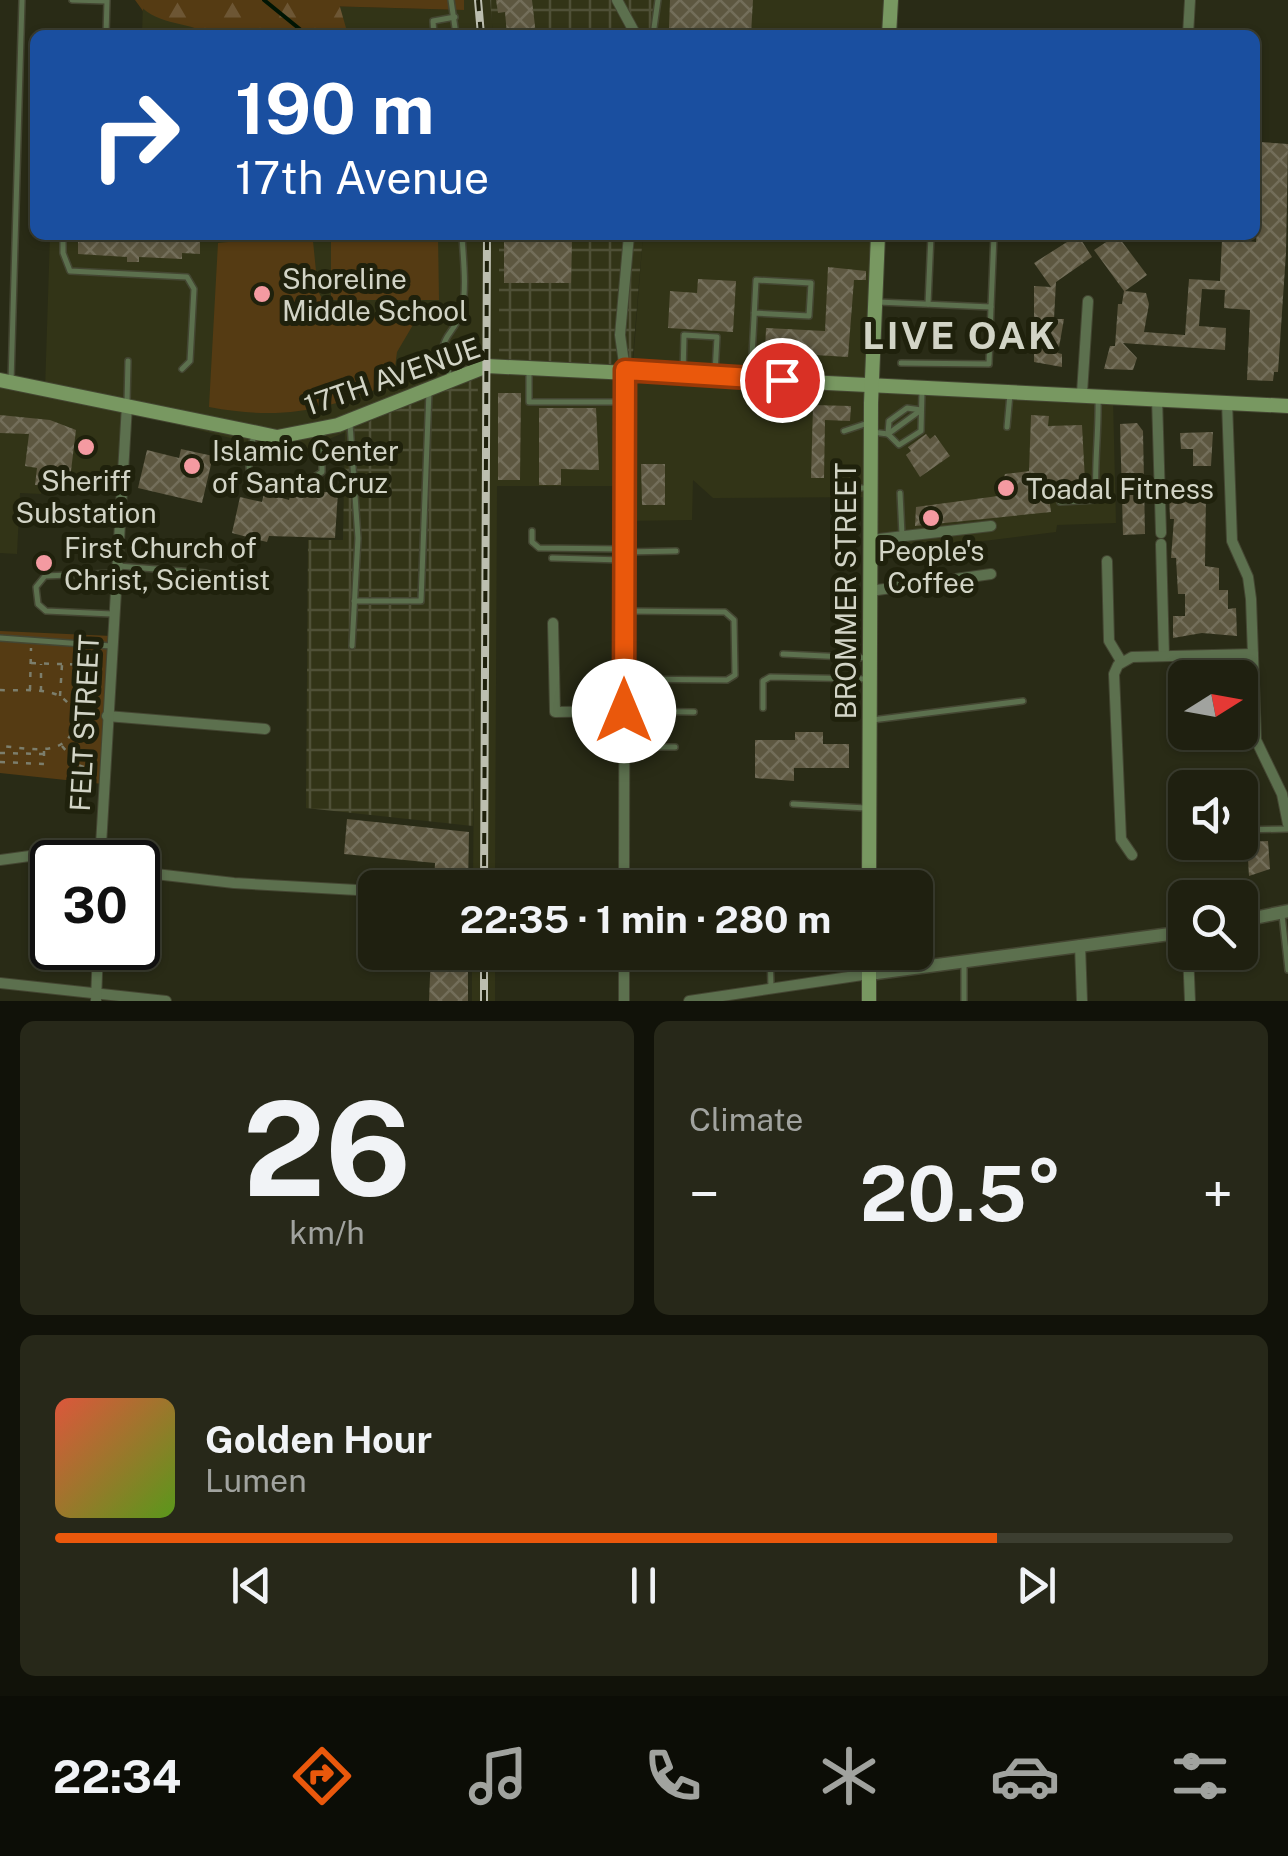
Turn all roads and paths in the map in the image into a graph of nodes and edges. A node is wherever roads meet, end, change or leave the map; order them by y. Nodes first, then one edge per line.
1 (22, 0) edge
2 (72, 0) edge
3 (451, 0) edge
4 (617, 0) edge
5 (658, 0) edge
6 (891, 0) edge
7 (1190, 0) edge
8 (106, 1) edge
9 (455, 17) junction
10 (106, 30) edge
11 (433, 30) edge
12 (456, 30) edge
13 (633, 30) edge
14 (654, 30) edge
15 (889, 30) edge
16 (1188, 30) edge
17 (64, 240) edge
18 (462, 240) edge
19 (628, 240) edge
20 (878, 240) edge
21 (931, 240) edge
22 (994, 240) edge
23 (1088, 301) dead end
24 (875, 302) junction
25 (928, 304) junction
26 (991, 307) junction
27 (754, 313) junction
28 (128, 361) dead end
29 (901, 362) dead end
30 (530, 367) junction
31 (182, 369) dead end
32 (625, 370) junction
33 (683, 374) junction
34 (715, 376) junction
35 (751, 378) junction
36 (451, 379) junction
37 (6, 382) edge
38 (872, 386) junction
39 (428, 388) junction
40 (922, 388) junction
41 (1010, 391) junction
42 (1090, 394) junction
43 (1157, 398) junction
44 (625, 402) junction
45 (1227, 402) junction
46 (127, 406) junction
47 (1288, 406) edge
48 (921, 410) junction
49 (349, 421) junction
50 (871, 427) junction
51 (1007, 427) dead end
52 (322, 429) junction
53 (844, 431) dead end
54 (254, 432) junction
55 (888, 434) junction
56 (843, 488) dead end
57 (870, 488) junction
58 (900, 493) dead end
59 (1060, 502) dead end
60 (990, 526) dead end
61 (532, 531) dead end
62 (902, 536) junction
63 (870, 540) junction
64 (676, 551) dead end
65 (625, 554) junction
66 (552, 558) dead end
67 (1107, 561) dead end
68 (115, 569) junction
69 (991, 574) dead end
70 (270, 590) dead end
71 (870, 591) junction
72 (354, 601) junction
73 (625, 611) junction
74 (112, 614) junction
75 (553, 624) dead end
76 (0, 638) edge
77 (31, 640) junction
78 (111, 646) junction
79 (352, 646) dead end
80 (783, 654) dead end
81 (1252, 654) junction
82 (1164, 656) junction
83 (870, 658) junction
84 (1122, 662) junction
85 (31, 663) junction
86 (41, 663) junction
87 (62, 664) junction
88 (88, 664) dead end
89 (625, 679) junction
90 (870, 679) junction
91 (0, 690) edge
92 (30, 692) junction
93 (41, 692) junction
94 (60, 696) junction
95 (1022, 701) dead end
96 (763, 708) dead end
97 (624, 711) junction
98 (694, 712) dead end
99 (107, 716) junction
100 (869, 720) junction
101 (74, 726) junction
102 (95, 727) dead end
103 (266, 729) dead end
104 (61, 745) junction
105 (2, 746) edge
106 (624, 747) junction
107 (676, 747) dead end
108 (44, 748) junction
109 (2, 753) edge
110 (44, 754) junction
111 (2, 762) edge
112 (93, 770) dead end
113 (793, 804) dead end
114 (869, 808) junction
115 (1288, 826) edge
116 (1258, 828) edge
117 (101, 840) edge
118 (1132, 855) dead end
119 (30, 857) edge
120 (0, 860) edge
121 (624, 870) edge
122 (869, 870) edge
123 (160, 875) edge
124 (358, 890) edge
125 (1285, 912) edge
126 (1258, 917) edge
127 (1168, 934) edge
128 (1080, 945) junction
129 (964, 960) junction
130 (97, 970) edge
131 (624, 970) edge
132 (770, 970) edge
133 (869, 970) edge
134 (1189, 970) edge
135 (1288, 970) edge
136 (869, 974) junction
137 (0, 983) edge
138 (771, 988) junction
139 (96, 998) edge
140 (166, 1001) edge
141 (624, 1001) edge
142 (688, 1001) edge
143 (869, 1001) edge
144 (964, 1001) edge
145 (1082, 1001) edge
146 (1190, 1001) edge

1 - 37 lane
2 - 8 lane
3 - 9 lane
4 - 13 street
5 - 14 lane
6 - 15 main road
7 - 16 street
8 - 10 lane
9 - 11 lane
9 - 12 lane
17 - 31 lane
18 - 36 lane
19 - 32 street
20 - 24 main road, BROMMER STREET
21 - 25 lane
22 - 26 lane
23 - 42 street
24 - 25 lane
24 - 38 main road, BROMMER STREET
25 - 26 lane
26 - 29 lane
27 - 27 lane
27 - 35 lane
28 - 46 lane
30 - 32 main road, 17TH AVENUE
30 - 36 main road, 17TH AVENUE
30 - 44 lane
32 - 33 main road, 17TH AVENUE
32 - 44 street
33 - 34 main road, 17TH AVENUE
33 - 34 lane
34 - 35 main road, 17TH AVENUE
35 - 38 main road, 17TH AVENUE
36 - 39 main road, 17TH AVENUE
37 - 46 main road, 17TH AVENUE
38 - 40 main road, 17TH AVENUE
38 - 50 main road, BROMMER STREET
39 - 49 main road, 17TH AVENUE
39 - 72 lane
40 - 41 main road, 17TH AVENUE
40 - 48 lane
41 - 42 main road, 17TH AVENUE
41 - 51 lane
42 - 43 main road, 17TH AVENUE
42 - 59 lane
43 - 45 main road, 17TH AVENUE
43 - 82 street
44 - 65 street
45 - 47 main road, 17TH AVENUE
45 - 81 street
46 - 54 main road, 17TH AVENUE
46 - 68 street, FELT STREET
48 - 55 lane
48 - 55 lane
49 - 52 main road, 17TH AVENUE
49 - 72 lane
50 - 53 lane
50 - 55 lane
50 - 57 main road, BROMMER STREET
52 - 54 main road, 17TH AVENUE
52 - 54 lane
56 - 57 lane
57 - 63 main road, BROMMER STREET
58 - 62 lane
60 - 62 street
61 - 65 lane
62 - 63 street
63 - 71 main road, BROMMER STREET
64 - 65 lane
65 - 66 lane
65 - 73 street
67 - 84 street
68 - 70 lane
68 - 74 street, FELT STREET
68 - 74 lane
69 - 71 street
71 - 83 main road, BROMMER STREET
72 - 79 lane
73 - 89 street
73 - 89 lane
74 - 78 street, FELT STREET
75 - 97 street
76 - 77 lane
77 - 78 lane
77 - 85 path
78 - 99 street, FELT STREET
80 - 83 lane
81 - 82 street
81 - 115 street
82 - 84 street
83 - 90 main road, BROMMER STREET
84 - 118 street
85 - 86 path
85 - 92 path
86 - 87 path
86 - 93 path
87 - 88 path
87 - 94 path
89 - 97 street
90 - 96 lane
90 - 100 main road, BROMMER STREET
91 - 92 path
92 - 93 path
93 - 94 path
94 - 101 path
95 - 100 lane
97 - 98 lane
97 - 106 street
99 - 103 street
99 - 117 street, FELT STREET
100 - 114 main road, BROMMER STREET
101 - 102 path
101 - 104 path
104 - 108 path
104 - 112 path
105 - 108 path
105 - 109 path
106 - 107 lane
106 - 121 street
108 - 110 path
109 - 110 path
109 - 111 path
110 - 111 path
113 - 114 lane
114 - 122 main road, BROMMER STREET
115 - 116 lane
119 - 120 street
123 - 124 street
125 - 126 street
125 - 135 lane
127 - 128 street
128 - 129 street
128 - 145 street
129 - 136 street
129 - 144 lane
130 - 139 street
131 - 141 street
132 - 138 lane
133 - 136 main road
134 - 146 street
136 - 138 street
136 - 143 main road
137 - 139 street
138 - 142 street
139 - 140 street

